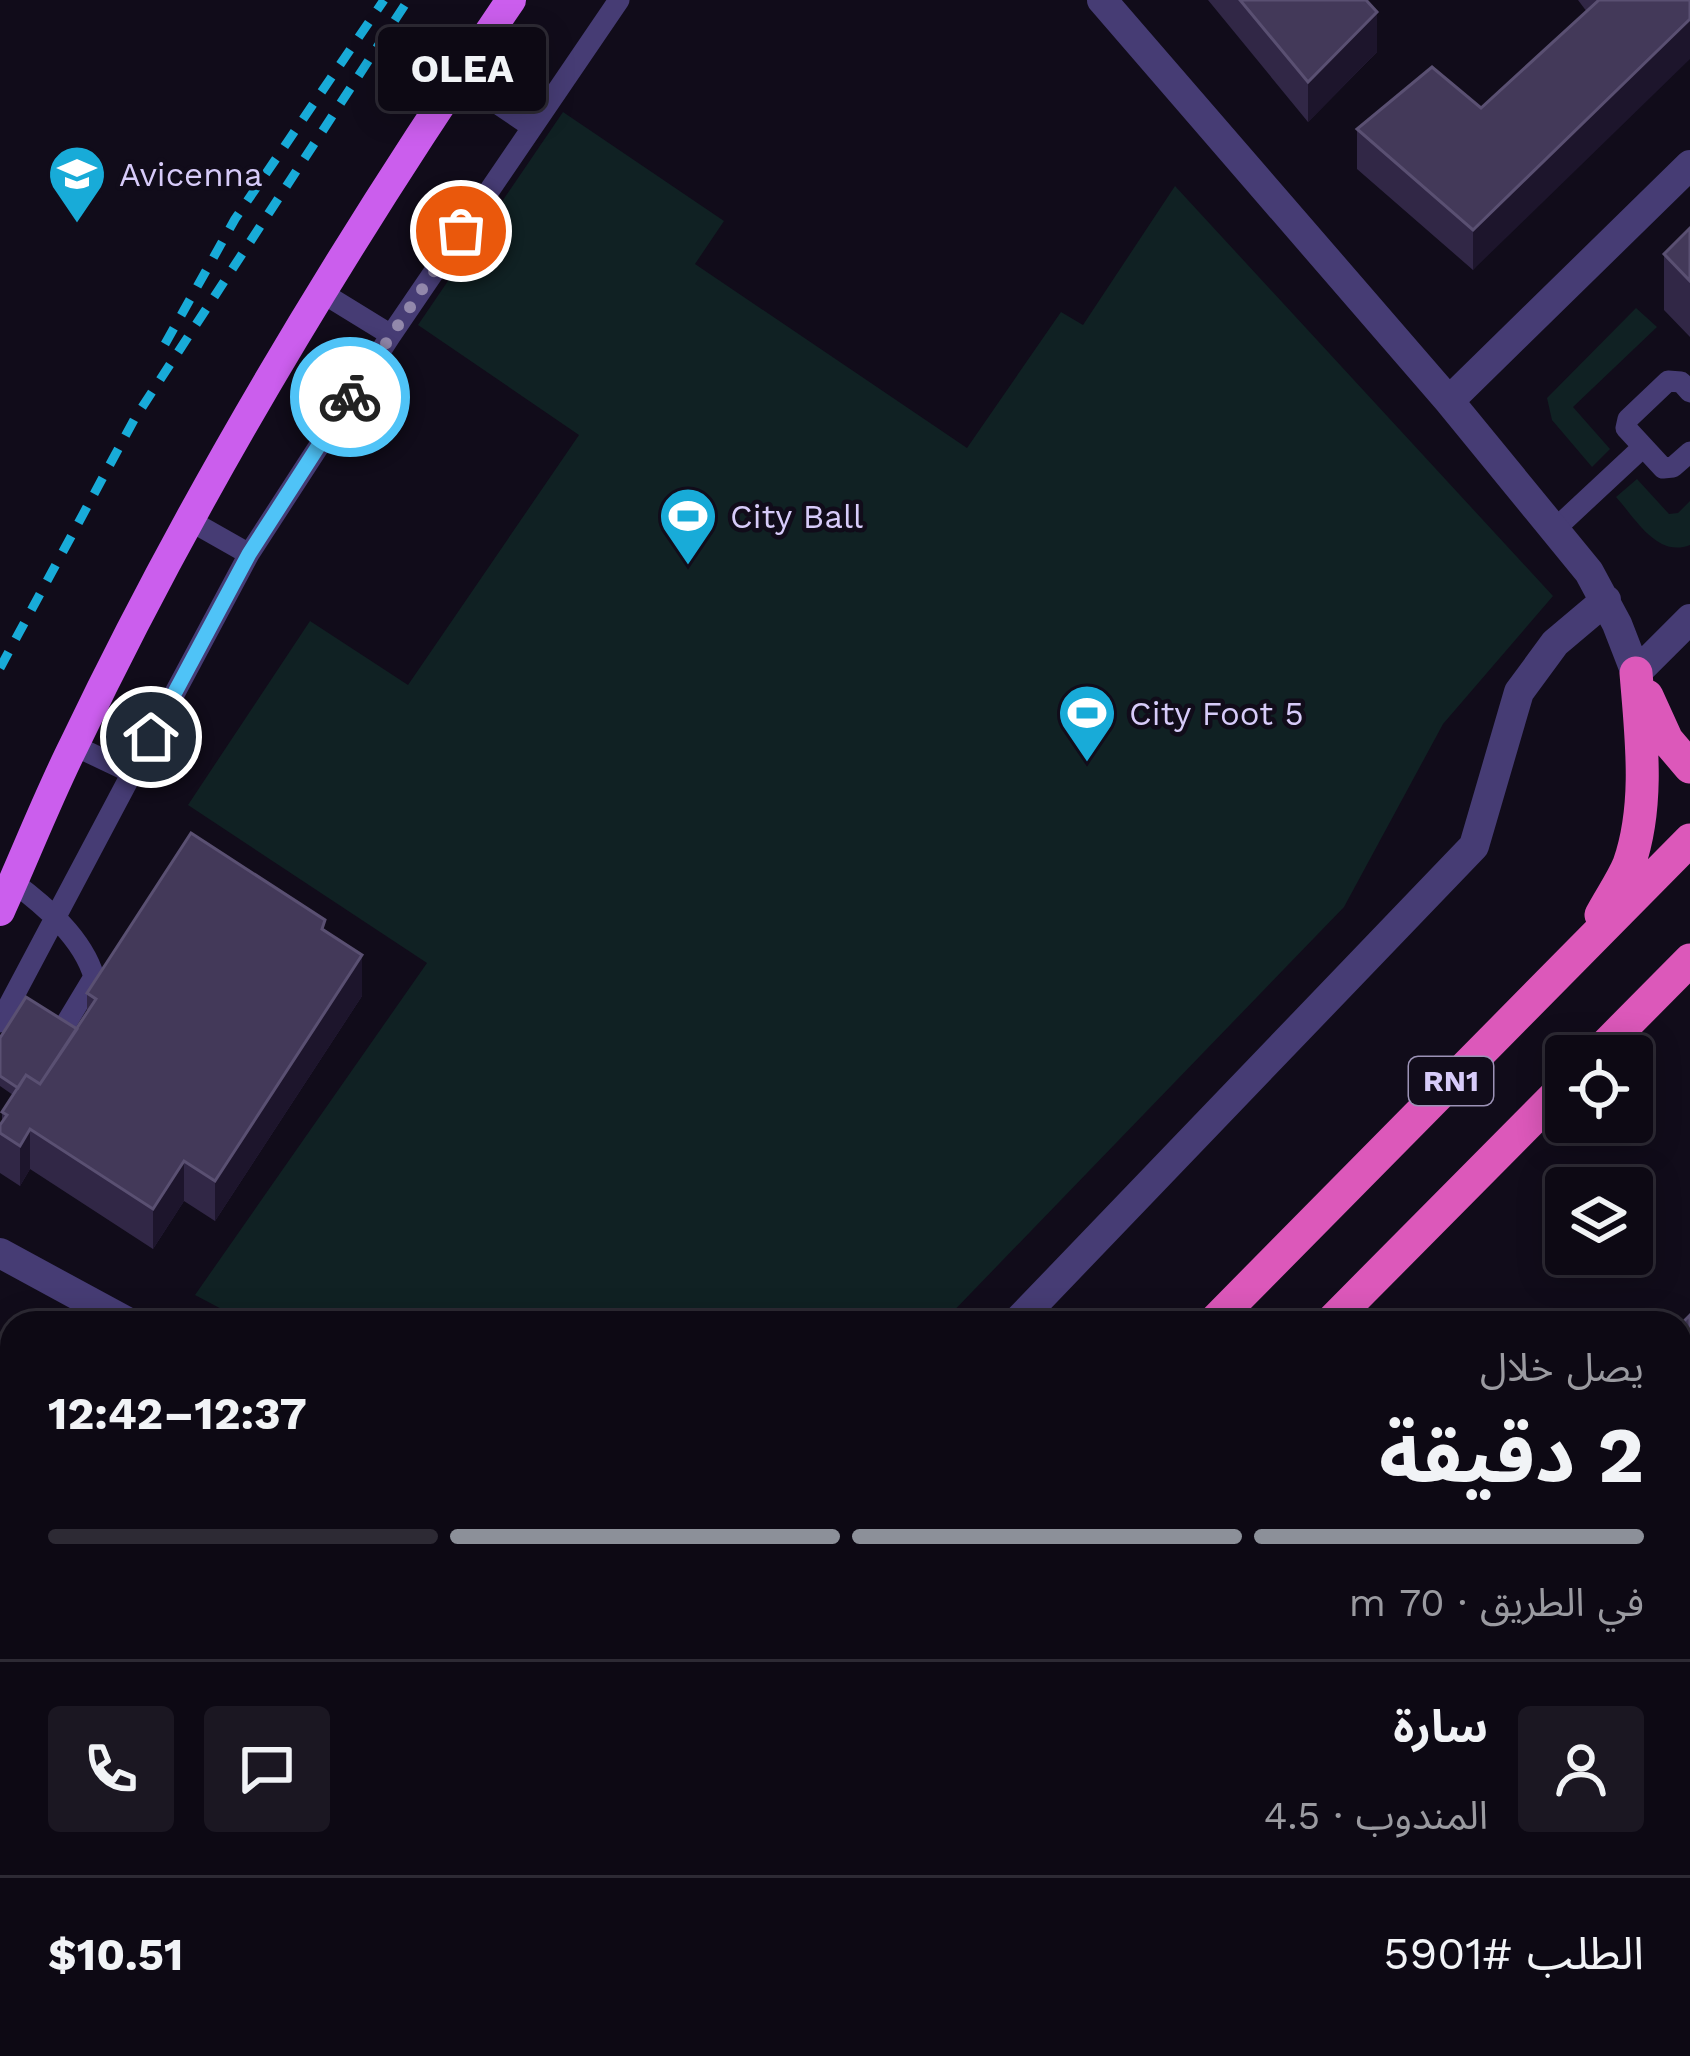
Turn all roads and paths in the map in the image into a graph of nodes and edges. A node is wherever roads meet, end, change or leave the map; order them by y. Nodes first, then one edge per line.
1 (511, 0) edge
2 (619, 0) edge
3 (1102, 0) edge
4 (458, 77) junction
5 (532, 127) junction
6 (1690, 165) edge
7 (321, 292) junction
8 (391, 335) junction
9 (1690, 392) edge
10 (1449, 401) junction
11 (1643, 448) junction
12 (1690, 452) edge
13 (189, 520) junction
14 (1555, 530) junction
15 (249, 554) junction
16 (1606, 600) junction
17 (1690, 619) edge
18 (1636, 673) junction
19 (74, 745) junction
20 (1690, 767) edge
21 (132, 773) junction
22 (1690, 840) edge
23 (13, 882) junction
24 (0, 911) edge
25 (55, 918) junction
26 (1582, 949) junction
27 (1690, 960) edge
28 (0, 1022) edge
29 (62, 1030) edge
30 (1616, 1035) edge
31 (1545, 1106) edge
32 (0, 1253) edge
33 (94, 1311) edge
34 (1028, 1311) edge
35 (1225, 1311) edge
36 (1342, 1311) edge

1 - 4 main road
2 - 5 lane
3 - 10 street
4 - 5 lane
4 - 7 main road
5 - 8 lane
6 - 10 street
7 - 8 lane
7 - 13 main road
8 - 15 lane
9 - 11 lane
10 - 14 street
11 - 12 lane
11 - 14 lane
13 - 15 lane
13 - 19 main road
14 - 16 street
15 - 21 lane
16 - 18 street
16 - 34 street
17 - 18 street
18 - 20 highway
18 - 26 highway
19 - 21 lane
19 - 23 main road
21 - 25 lane
22 - 26 highway, RN1
23 - 24 main road
23 - 25 lane
25 - 28 lane
25 - 29 lane
26 - 35 highway, RN1
27 - 30 highway
31 - 36 highway, RN1
32 - 33 street

